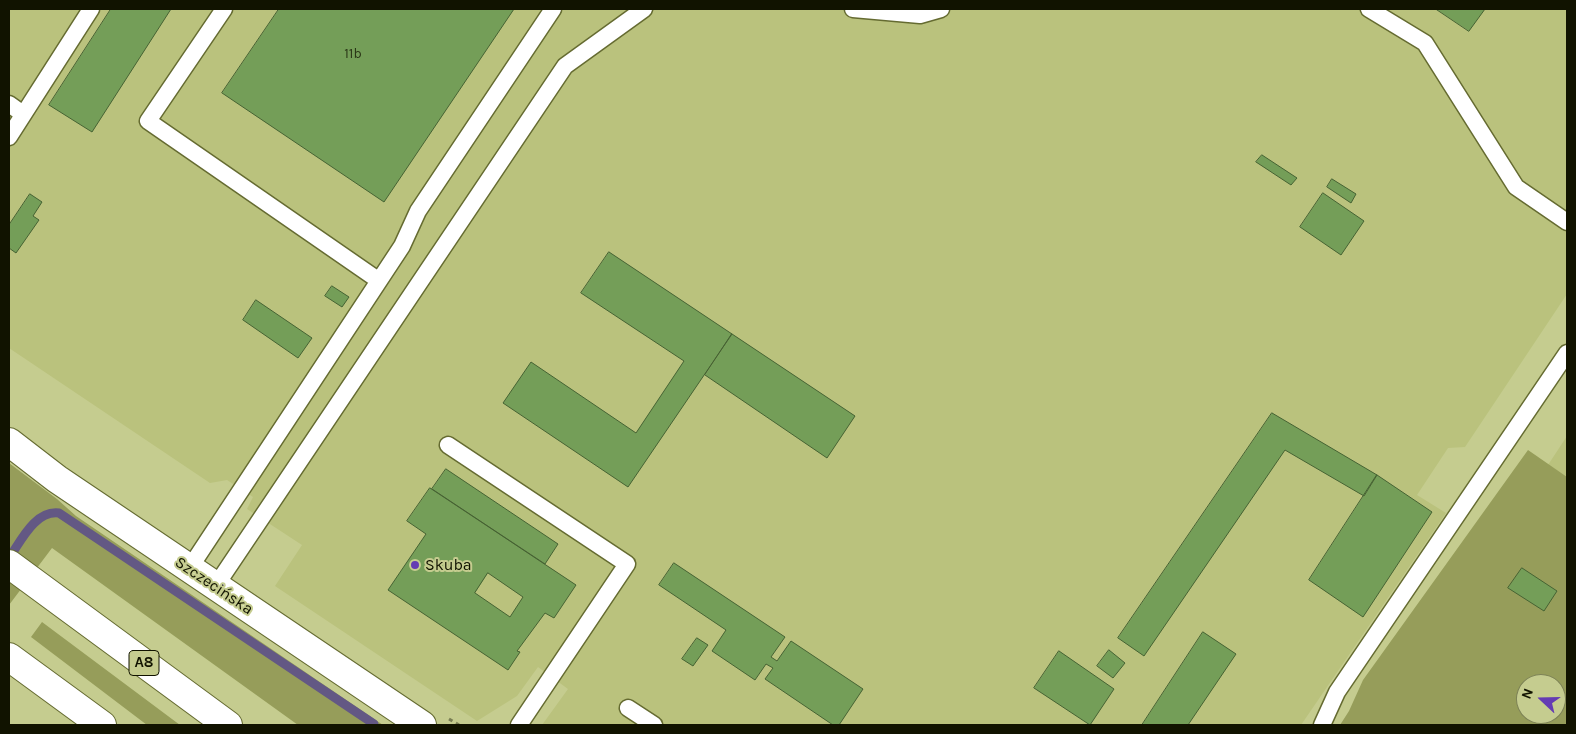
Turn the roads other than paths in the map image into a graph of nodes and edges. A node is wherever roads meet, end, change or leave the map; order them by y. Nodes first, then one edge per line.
1 (91, 9) edge
2 (224, 9) edge
3 (553, 9) edge
4 (644, 9) edge
5 (853, 9) edge
6 (941, 9) edge
7 (1368, 9) edge
8 (9, 104) edge
9 (23, 114) junction
10 (9, 137) edge
11 (1567, 222) edge
12 (378, 280) junction
13 (1567, 353) edge
14 (9, 442) edge
15 (448, 445) dead end
16 (9, 564) edge
17 (189, 569) junction
18 (215, 587) junction
19 (11, 659) edge
20 (628, 708) dead end
21 (102, 725) edge
22 (228, 725) edge
23 (422, 725) edge
24 (519, 725) edge
25 (654, 725) edge
26 (1322, 725) edge

1 - 9 lane
2 - 12 lane
3 - 12 lane
4 - 18 lane
5 - 6 lane
7 - 11 lane
8 - 9 lane
9 - 10 lane
12 - 17 lane
13 - 26 lane
14 - 17 main road, Szczecińska
15 - 24 lane
16 - 22 main road, A8
17 - 18 main road, Szczecińska
18 - 23 main road, Szczecińska
19 - 21 main road
20 - 25 lane

